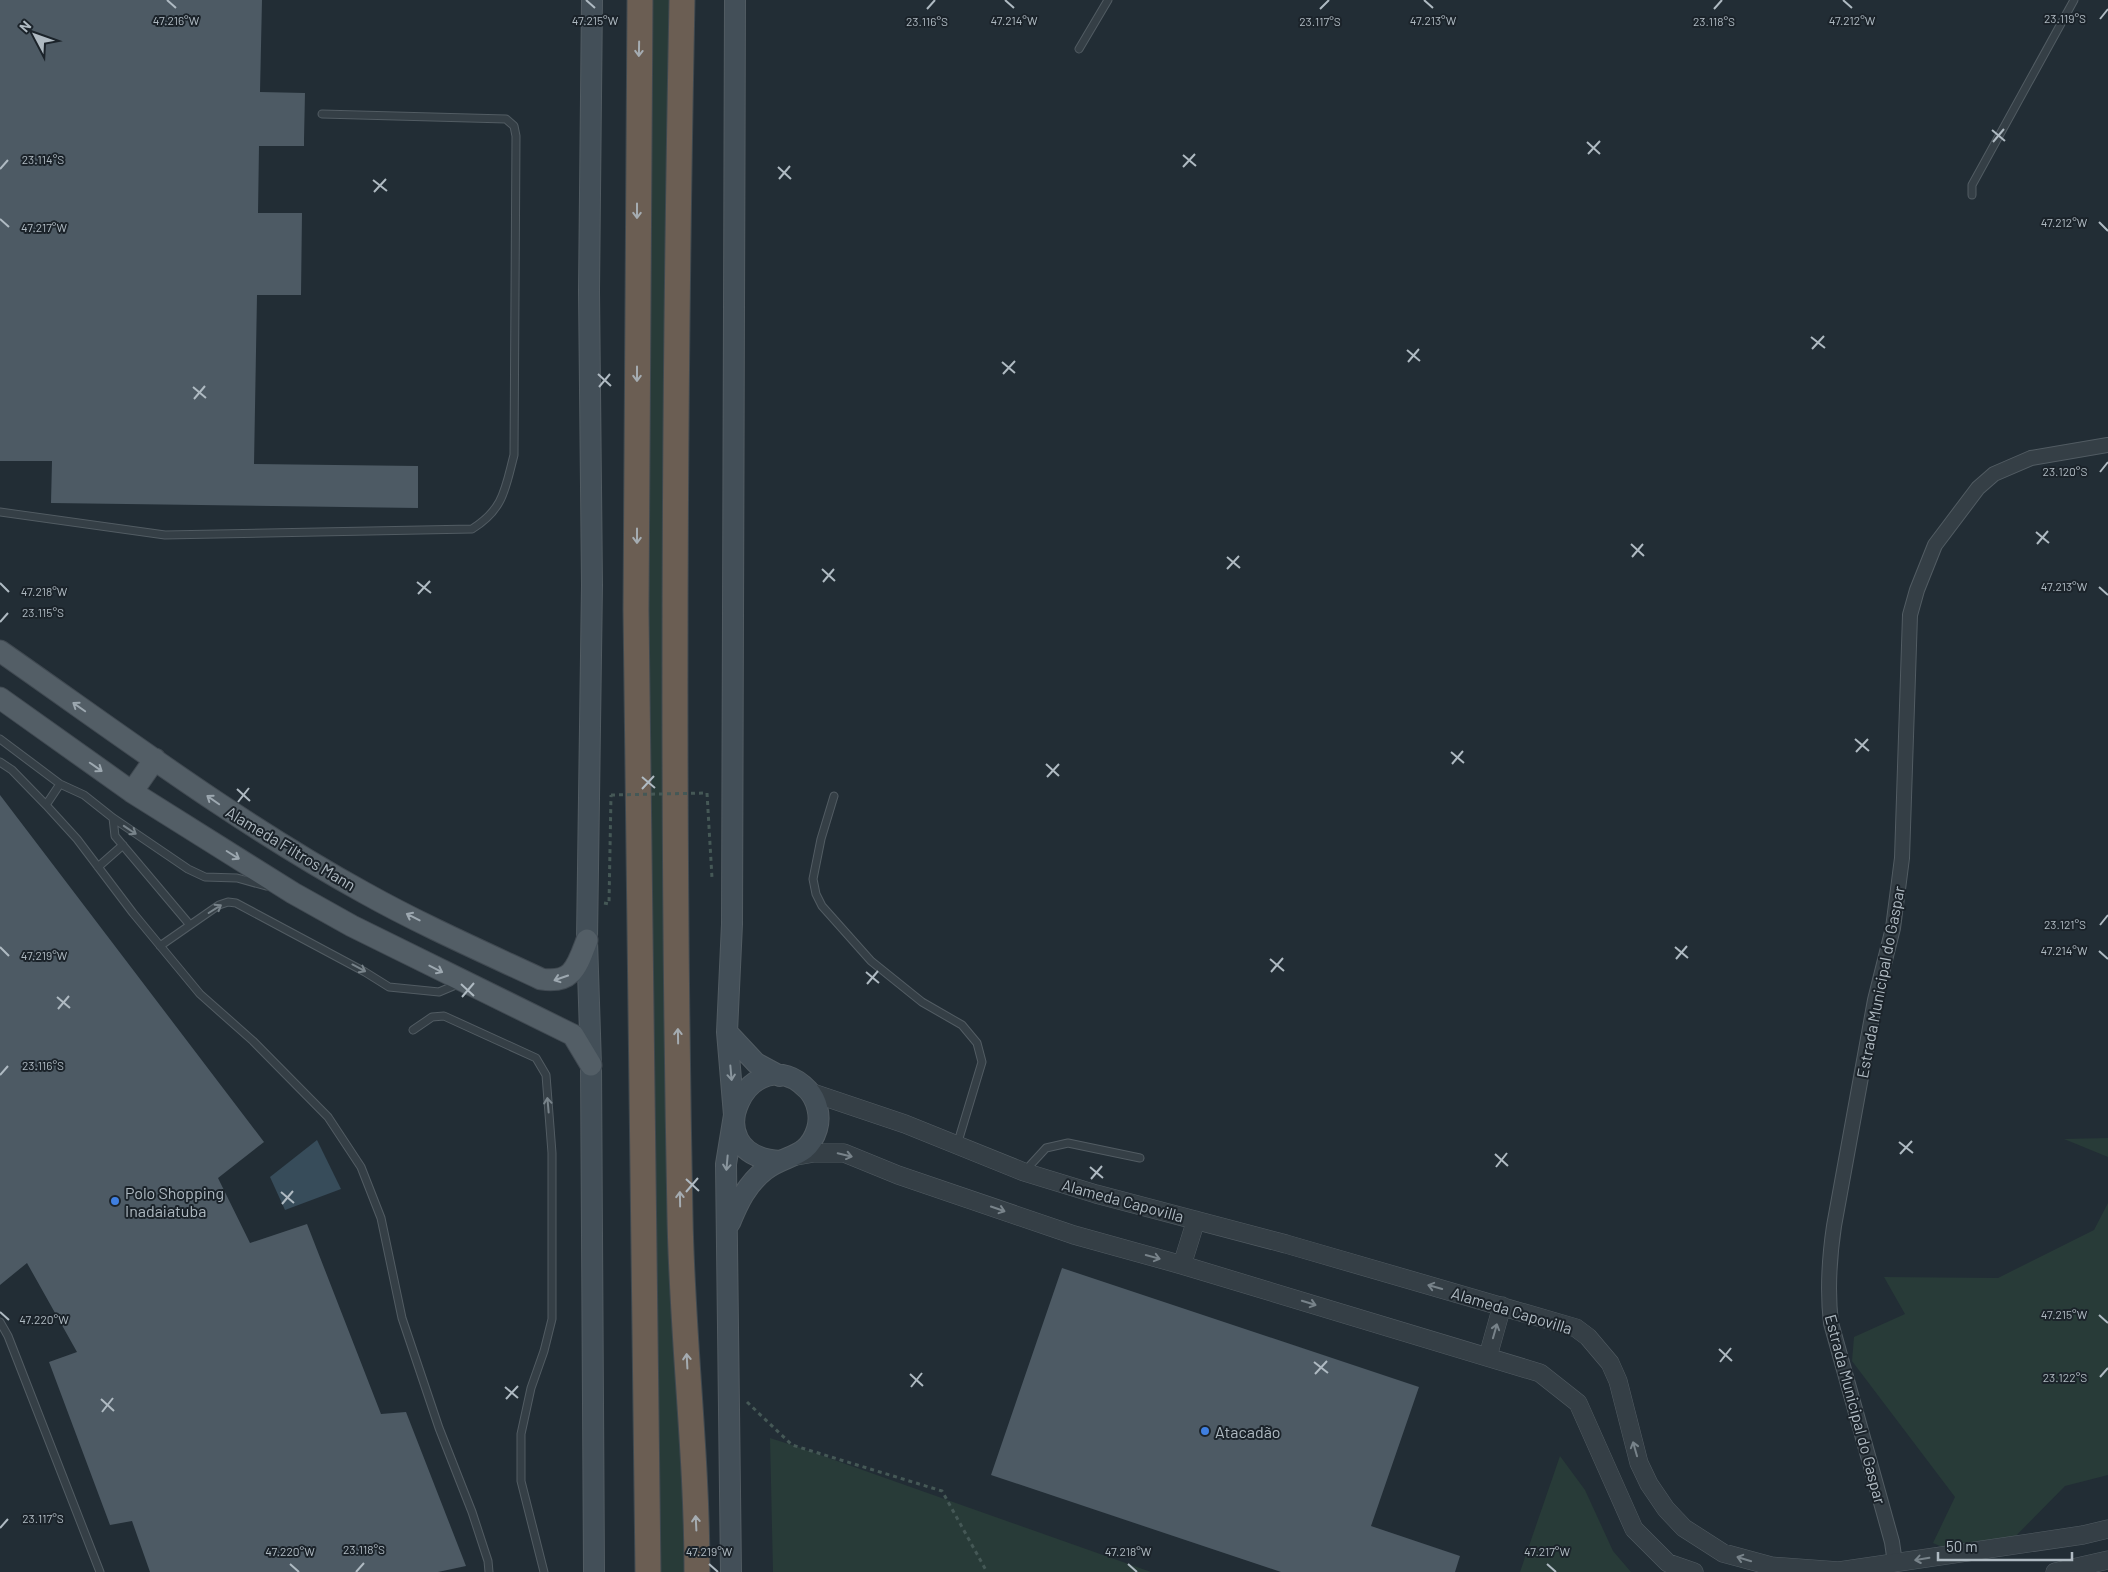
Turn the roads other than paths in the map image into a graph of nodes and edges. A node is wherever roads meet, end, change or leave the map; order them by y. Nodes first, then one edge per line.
1 (592, 0) edge
2 (640, 0) edge
3 (682, 0) edge
4 (735, 0) edge
5 (1108, 0) edge
6 (2074, 0) edge
7 (1079, 49) dead end
8 (322, 114) dead end
9 (1972, 196) dead end
10 (2108, 445) edge
11 (0, 512) edge
12 (0, 651) edge
13 (0, 698) edge
14 (0, 739) edge
15 (155, 760) junction
16 (0, 762) edge
17 (60, 784) junction
18 (132, 792) junction
19 (834, 796) dead end
20 (46, 805) junction
21 (113, 818) junction
22 (123, 845) junction
23 (98, 867) junction
24 (293, 893) junction
25 (364, 893) junction
26 (190, 925) junction
27 (352, 926) junction
28 (587, 940) junction
29 (160, 946) junction
30 (462, 982) junction
31 (413, 1030) dead end
32 (727, 1032) junction
33 (591, 1064) junction
34 (780, 1076) junction
35 (810, 1092) junction
36 (734, 1115) junction
37 (957, 1145) junction
38 (788, 1158) junction
39 (1140, 1158) dead end
40 (1024, 1172) junction
41 (1196, 1220) junction
42 (726, 1232) junction
43 (1182, 1265) junction
44 (1502, 1306) junction
45 (0, 1322) edge
46 (1488, 1356) junction
47 (2108, 1529) edge
48 (2083, 1535) junction
49 (2103, 1561) edge
50 (1894, 1568) edge
51 (1776, 1569) edge
52 (100, 1572) edge
53 (489, 1572) edge
54 (544, 1572) edge
55 (594, 1572) edge
56 (648, 1572) edge
57 (697, 1572) edge
58 (731, 1572) edge
59 (1694, 1572) edge
60 (2055, 1572) edge

1 - 28 main road
2 -> 56 highway
57 -> 3 highway
4 - 32 main road
5 - 7 lane
6 - 9 lane
8 - 11 lane
10 - 50 street, Estrada Municipal do Gaspar
15 -> 12 main road, Alameda Filtros Mann
13 -> 18 main road
14 - 17 lane
15 - 18 main road
25 -> 15 main road, Alameda Filtros Mann
16 - 20 lane
17 - 20 lane
17 - 21 lane
18 -> 24 main road
19 - 37 lane
20 - 23 lane
21 - 22 lane
21 -> 24 lane
22 - 23 lane
22 - 26 lane
23 - 29 lane
24 - 27 main road
25 - 27 main road
28 -> 25 main road, Alameda Filtros Mann
26 - 29 lane
26 -> 30 lane
27 -> 30 main road
28 - 33 main road
29 - 53 lane
30 - 33 main road
54 -> 31 lane
32 - 34 main road
32 -> 36 main road
33 - 55 main road
34 - 35 main road
34 - 36 main road
35 - 37 street, Alameda Capovilla
35 - 38 main road
36 - 38 main road
36 -> 42 main road
37 - 40 street, Alameda Capovilla
38 - 42 main road
38 -> 43 street
39 - 40 lane
40 - 41 street, Alameda Capovilla
41 - 43 street
44 -> 41 street, Alameda Capovilla
42 - 58 main road
43 -> 46 street
46 -> 44 street
51 -> 44 street, Alameda Capovilla
45 - 52 lane
46 - 59 street
47 - 48 street, Alameda Capovilla
48 - 49 street
48 -> 50 street, Alameda Capovilla
49 - 60 street
50 - 51 street, Alameda Capovilla

